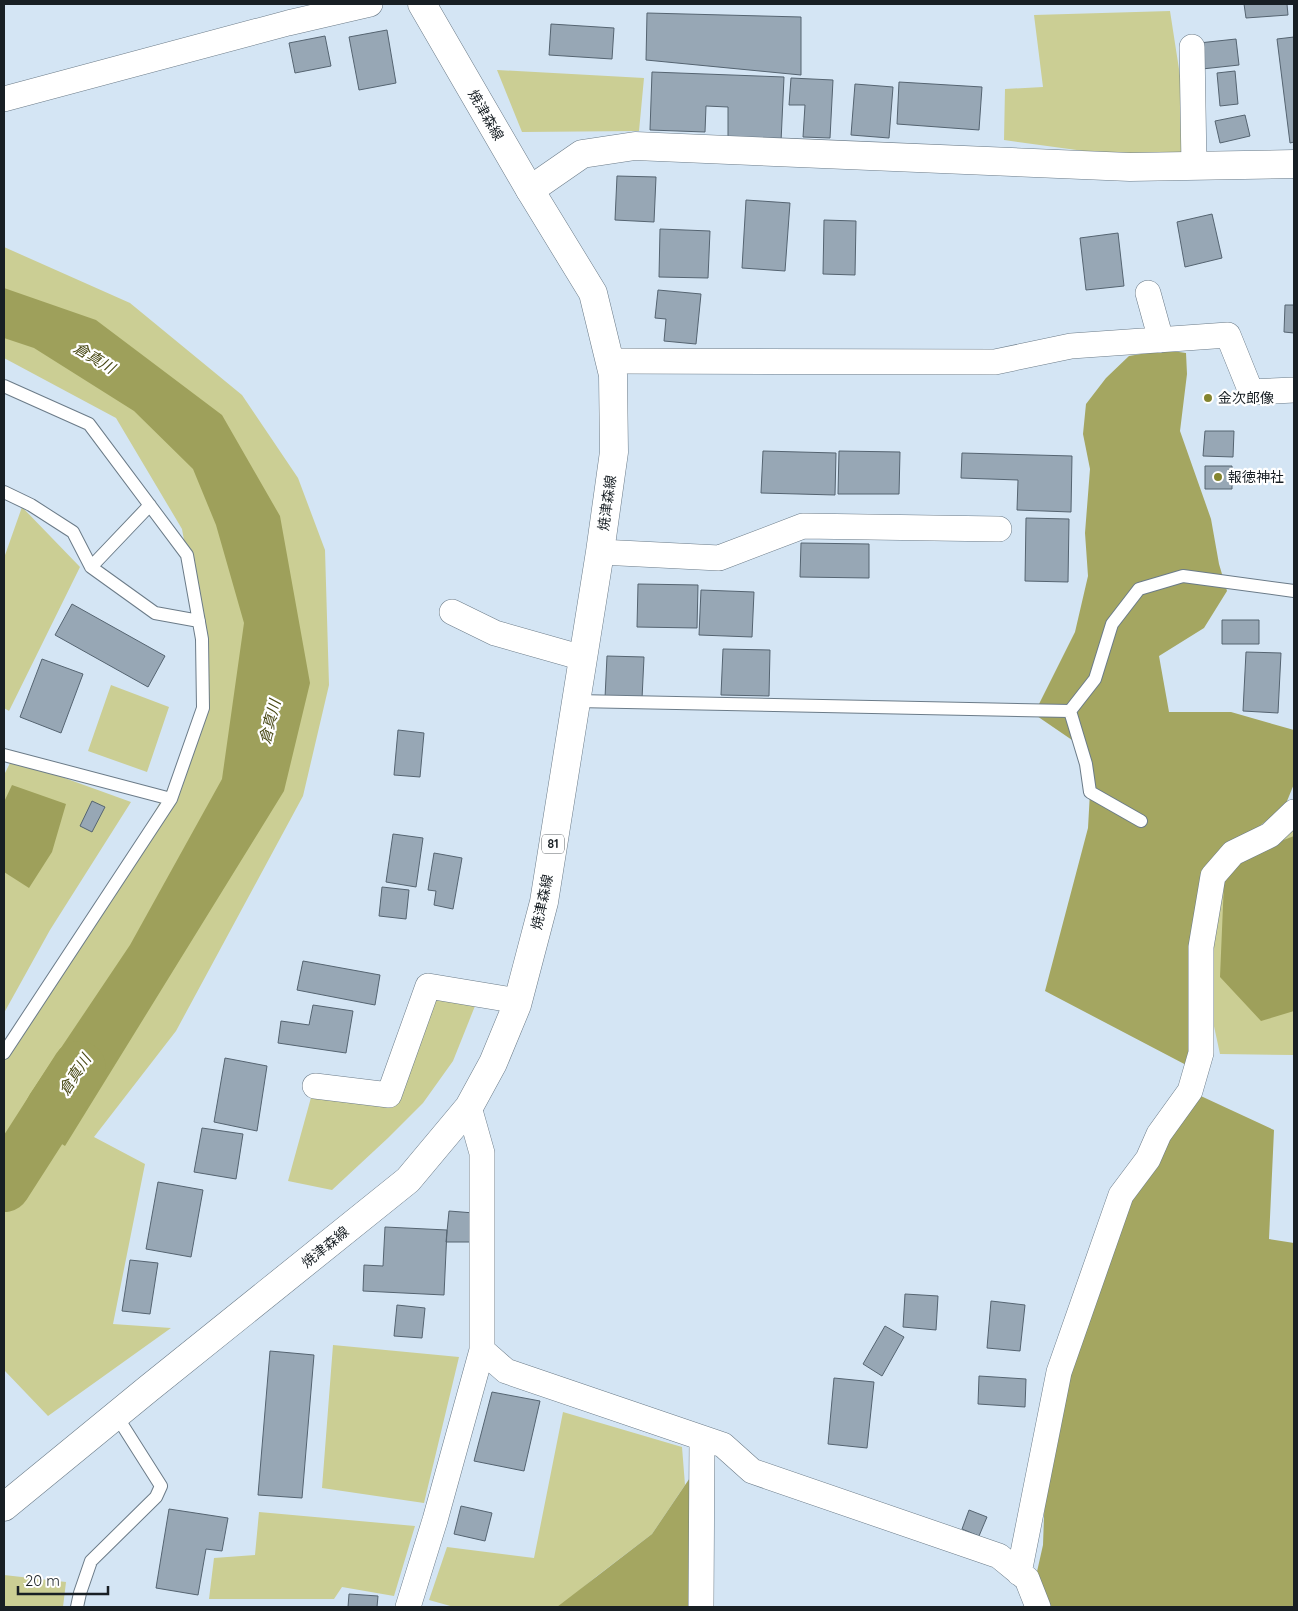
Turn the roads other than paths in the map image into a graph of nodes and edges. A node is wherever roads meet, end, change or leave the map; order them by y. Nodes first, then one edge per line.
1 (370, 4) edge
2 (422, 4) edge
3 (1192, 47) dead end
4 (4, 99) edge
5 (1294, 164) edge
6 (1194, 166) junction
7 (530, 190) junction
8 (1148, 292) dead end
9 (1161, 340) junction
10 (610, 361) junction
11 (4, 386) edge
12 (1294, 390) edge
13 (4, 492) edge
14 (150, 505) junction
15 (999, 529) dead end
16 (600, 552) junction
17 (91, 567) junction
18 (1294, 590) edge
19 (452, 612) dead end
20 (199, 621) junction
21 (583, 658) junction
22 (576, 701) junction
23 (1070, 711) junction
24 (4, 755) edge
25 (171, 799) junction
26 (1294, 812) edge
27 (1142, 821) dead end
28 (518, 1001) junction
29 (4, 1053) edge
30 (315, 1086) dead end
31 (469, 1107) junction
32 (482, 1350) junction
33 (116, 1415) junction
34 (702, 1438) junction
35 (4, 1507) edge
36 (1019, 1573) junction
37 (77, 1607) edge
38 (408, 1607) edge
39 (701, 1607) edge
40 (1038, 1607) edge

1 - 4 street
2 - 7 main road, 焼津森線 / 81
3 - 6 street
5 - 6 main road
6 - 7 main road
7 - 10 main road, 焼津森線 / 81
8 - 9 street
9 - 10 street
9 - 12 street
10 - 16 main road, 焼津森線 / 81
11 - 14 lane
13 - 17 lane
14 - 17 lane
14 - 20 lane
15 - 16 street
16 - 21 main road, 焼津森線 / 81
17 - 20 lane
18 - 23 lane
19 - 21 street
20 - 25 lane
21 - 22 main road, 焼津森線 / 81
22 - 23 lane
22 - 28 main road, 焼津森線 / 81
23 - 27 lane
24 - 25 lane
25 - 29 lane
26 - 36 street
28 - 30 street
28 - 31 main road, 焼津森線 / 81
31 - 32 street
31 - 33 main road, 焼津森線 / 81
32 - 34 street
32 - 38 street
33 - 35 main road, 焼津森線 / 81
33 - 37 lane
34 - 36 street
34 - 39 street
36 - 40 street

